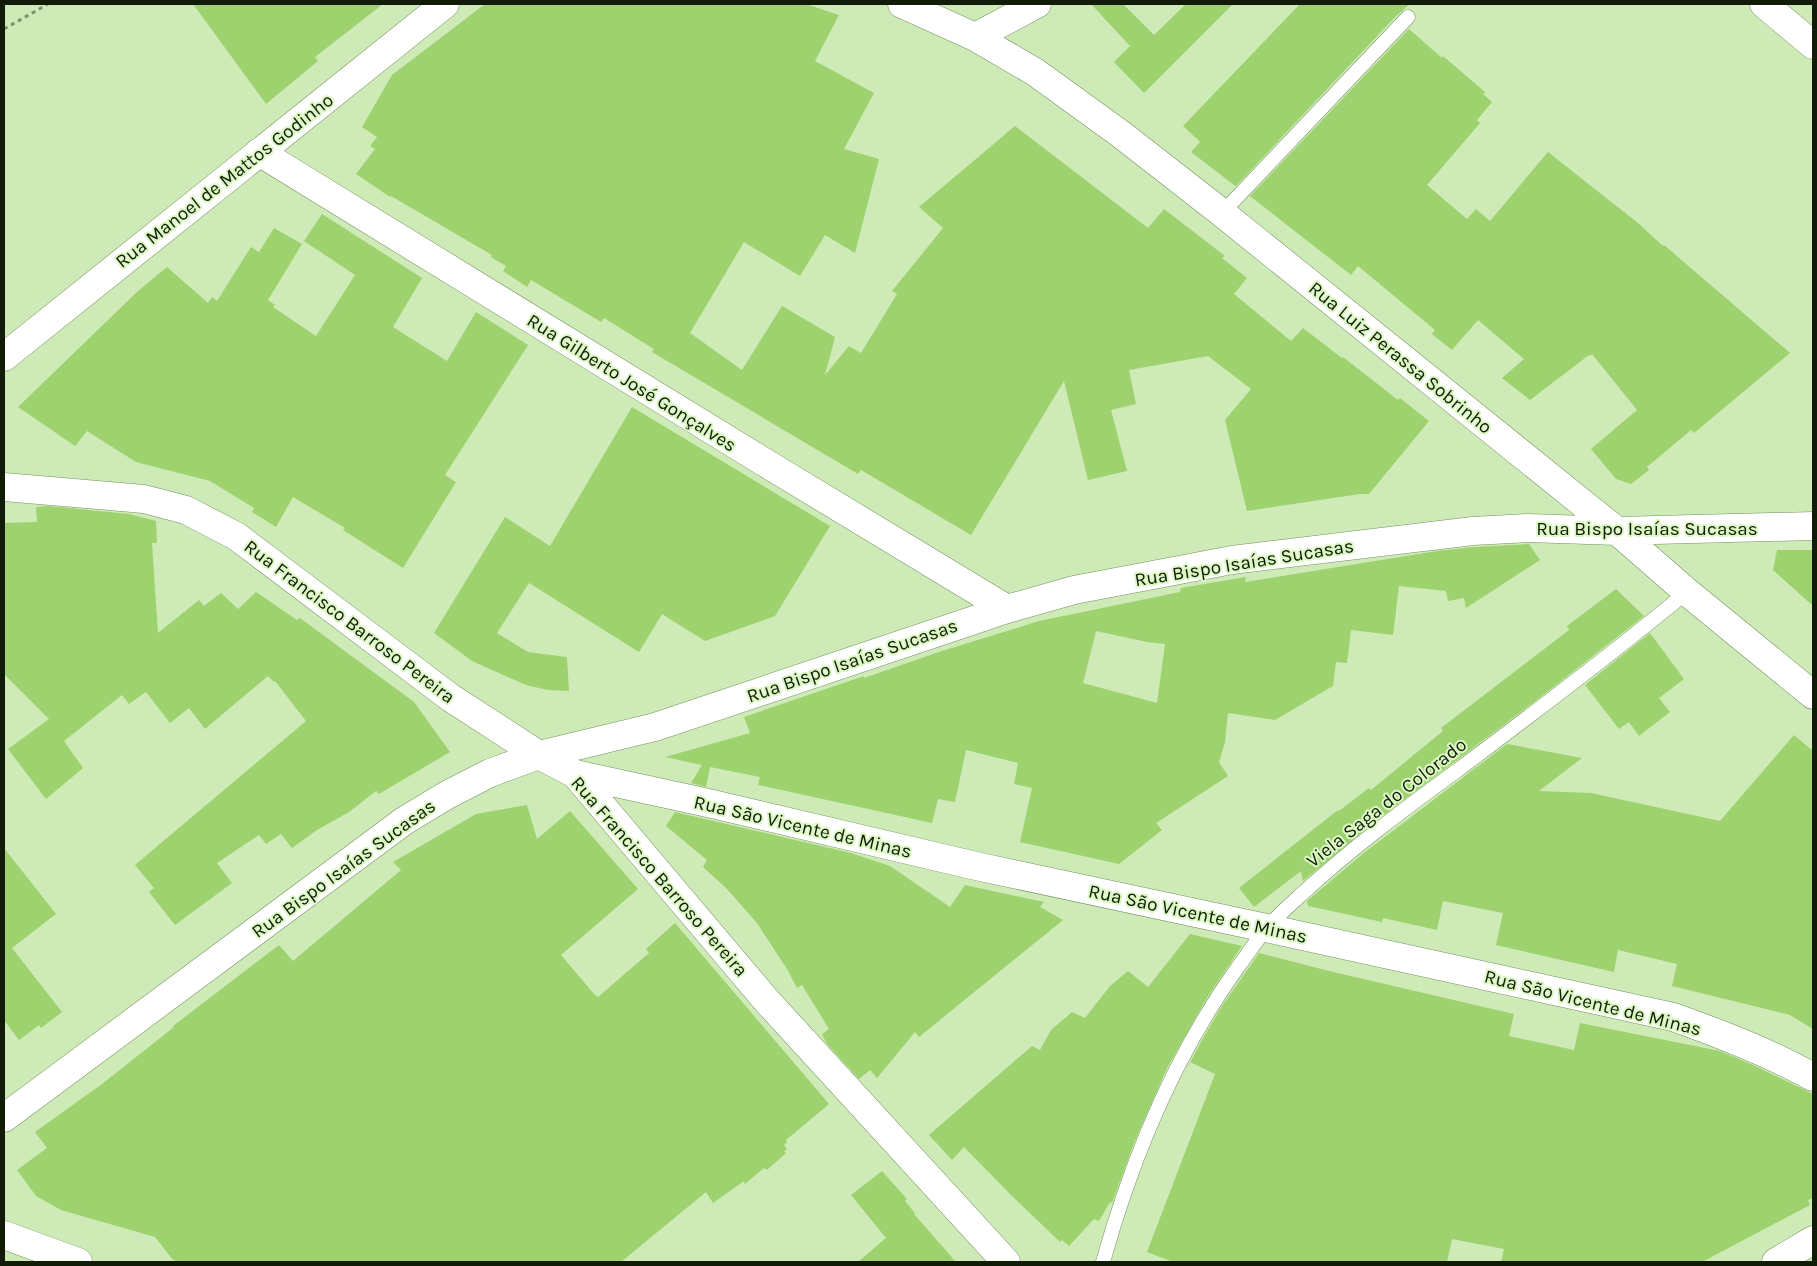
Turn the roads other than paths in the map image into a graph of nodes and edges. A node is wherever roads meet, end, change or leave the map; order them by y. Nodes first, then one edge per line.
1 (445, 4) edge
2 (902, 4) edge
3 (1036, 4) edge
4 (1764, 4) edge
5 (1408, 17) dead end
6 (975, 37) junction
7 (1813, 45) edge
8 (259, 152) junction
9 (1222, 213) junction
10 (4, 357) edge
11 (4, 487) edge
12 (1813, 526) edge
13 (1617, 531) junction
14 (1687, 592) junction
15 (1007, 608) junction
16 (1813, 695) edge
17 (539, 755) junction
18 (575, 774) junction
19 (1266, 928) junction
20 (1813, 1077) edge
21 (4, 1118) edge
22 (4, 1235) edge
23 (1813, 1240) edge
24 (78, 1262) edge
25 (1006, 1262) edge
26 (1103, 1262) edge
27 (1776, 1262) edge

1 - 8 street, Rua Manoel de Mattos Godinho
2 - 6 street
3 - 6 street
4 - 7 street
5 - 9 lane
6 - 9 street, Rua Luiz Perassa Sobrinho
8 - 10 street, Rua Manoel de Mattos Godinho
8 - 15 street, Rua Gilberto José Gonçalves
9 - 13 street, Rua Luiz Perassa Sobrinho
11 - 17 street, Rua Francisco Barroso Pereira
12 - 13 street, Rua Bispo Isaías Sucasas
13 - 14 street, Rua Luiz Perassa Sobrinho
13 - 15 street, Rua Bispo Isaías Sucasas
14 - 16 street, Rua Luiz Perassa Sobrinho
14 - 19 lane, Viela Saga do Colorado
15 - 17 street, Rua Bispo Isaías Sucasas
17 - 18 street, Rua Francisco Barroso Pereira
17 - 21 street, Rua Bispo Isaías Sucasas
18 - 19 street, Rua São Vicente de Minas
18 - 25 street, Rua Francisco Barroso Pereira
19 - 20 street, Rua São Vicente de Minas
19 - 26 lane, Viela Saga do Colorado
22 - 24 street
23 - 27 street

